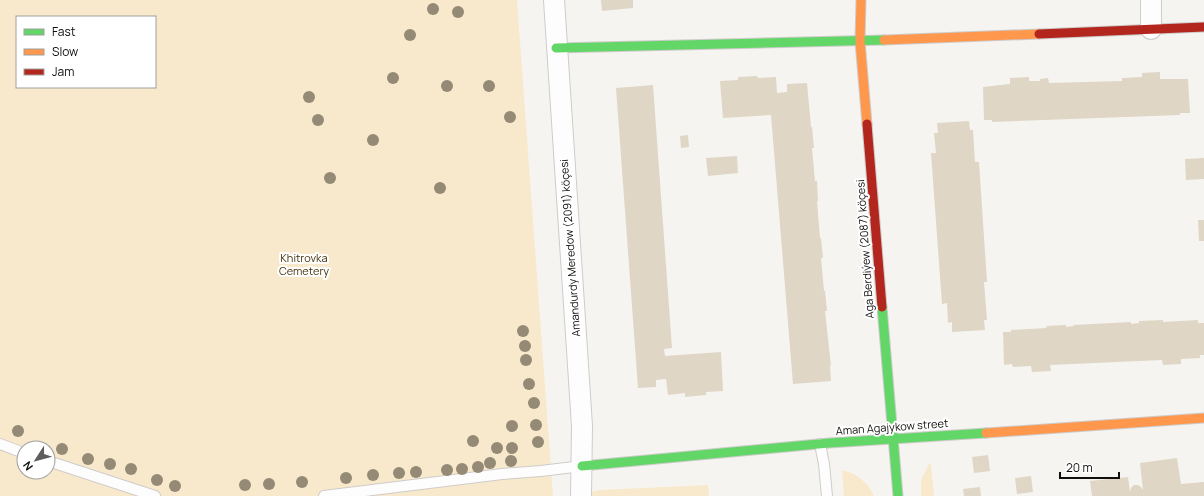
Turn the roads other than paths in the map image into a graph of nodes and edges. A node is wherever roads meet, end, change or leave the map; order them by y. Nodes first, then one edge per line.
1 (554, 0) edge
2 (861, 0) edge
3 (1151, 0) edge
4 (1204, 27) edge
5 (1151, 29) junction
6 (860, 41) junction
7 (556, 48) junction
8 (1204, 418) edge
9 (893, 438) junction
10 (0, 444) edge
11 (820, 444) junction
12 (16, 450) edge
13 (56, 464) edge
14 (582, 466) junction
15 (155, 496) edge
16 (324, 496) edge
17 (581, 496) edge
18 (827, 496) edge
19 (898, 496) edge

1 - 7 street, Amandurdy Meredow (2091) köçesi
2 - 6 street, Aga Berdiýew (2087) köçesi
3 - 5 street
4 - 5 street
5 - 6 street
6 - 7 street
6 - 9 street, Aga Berdiýew (2087) köçesi
7 - 14 street, Amandurdy Meredow (2091) köçesi
8 - 9 street, Aman Agajykow street
9 - 11 street, Aman Agajykow street
9 - 19 street, Aga Berdiýew (2087) köçesi
10 - 12 lane
11 - 14 street, Aman Agajykow street
11 - 18 lane
13 - 15 lane
14 - 16 lane
14 - 17 street, Amandurdy Meredow (2091) köçesi

